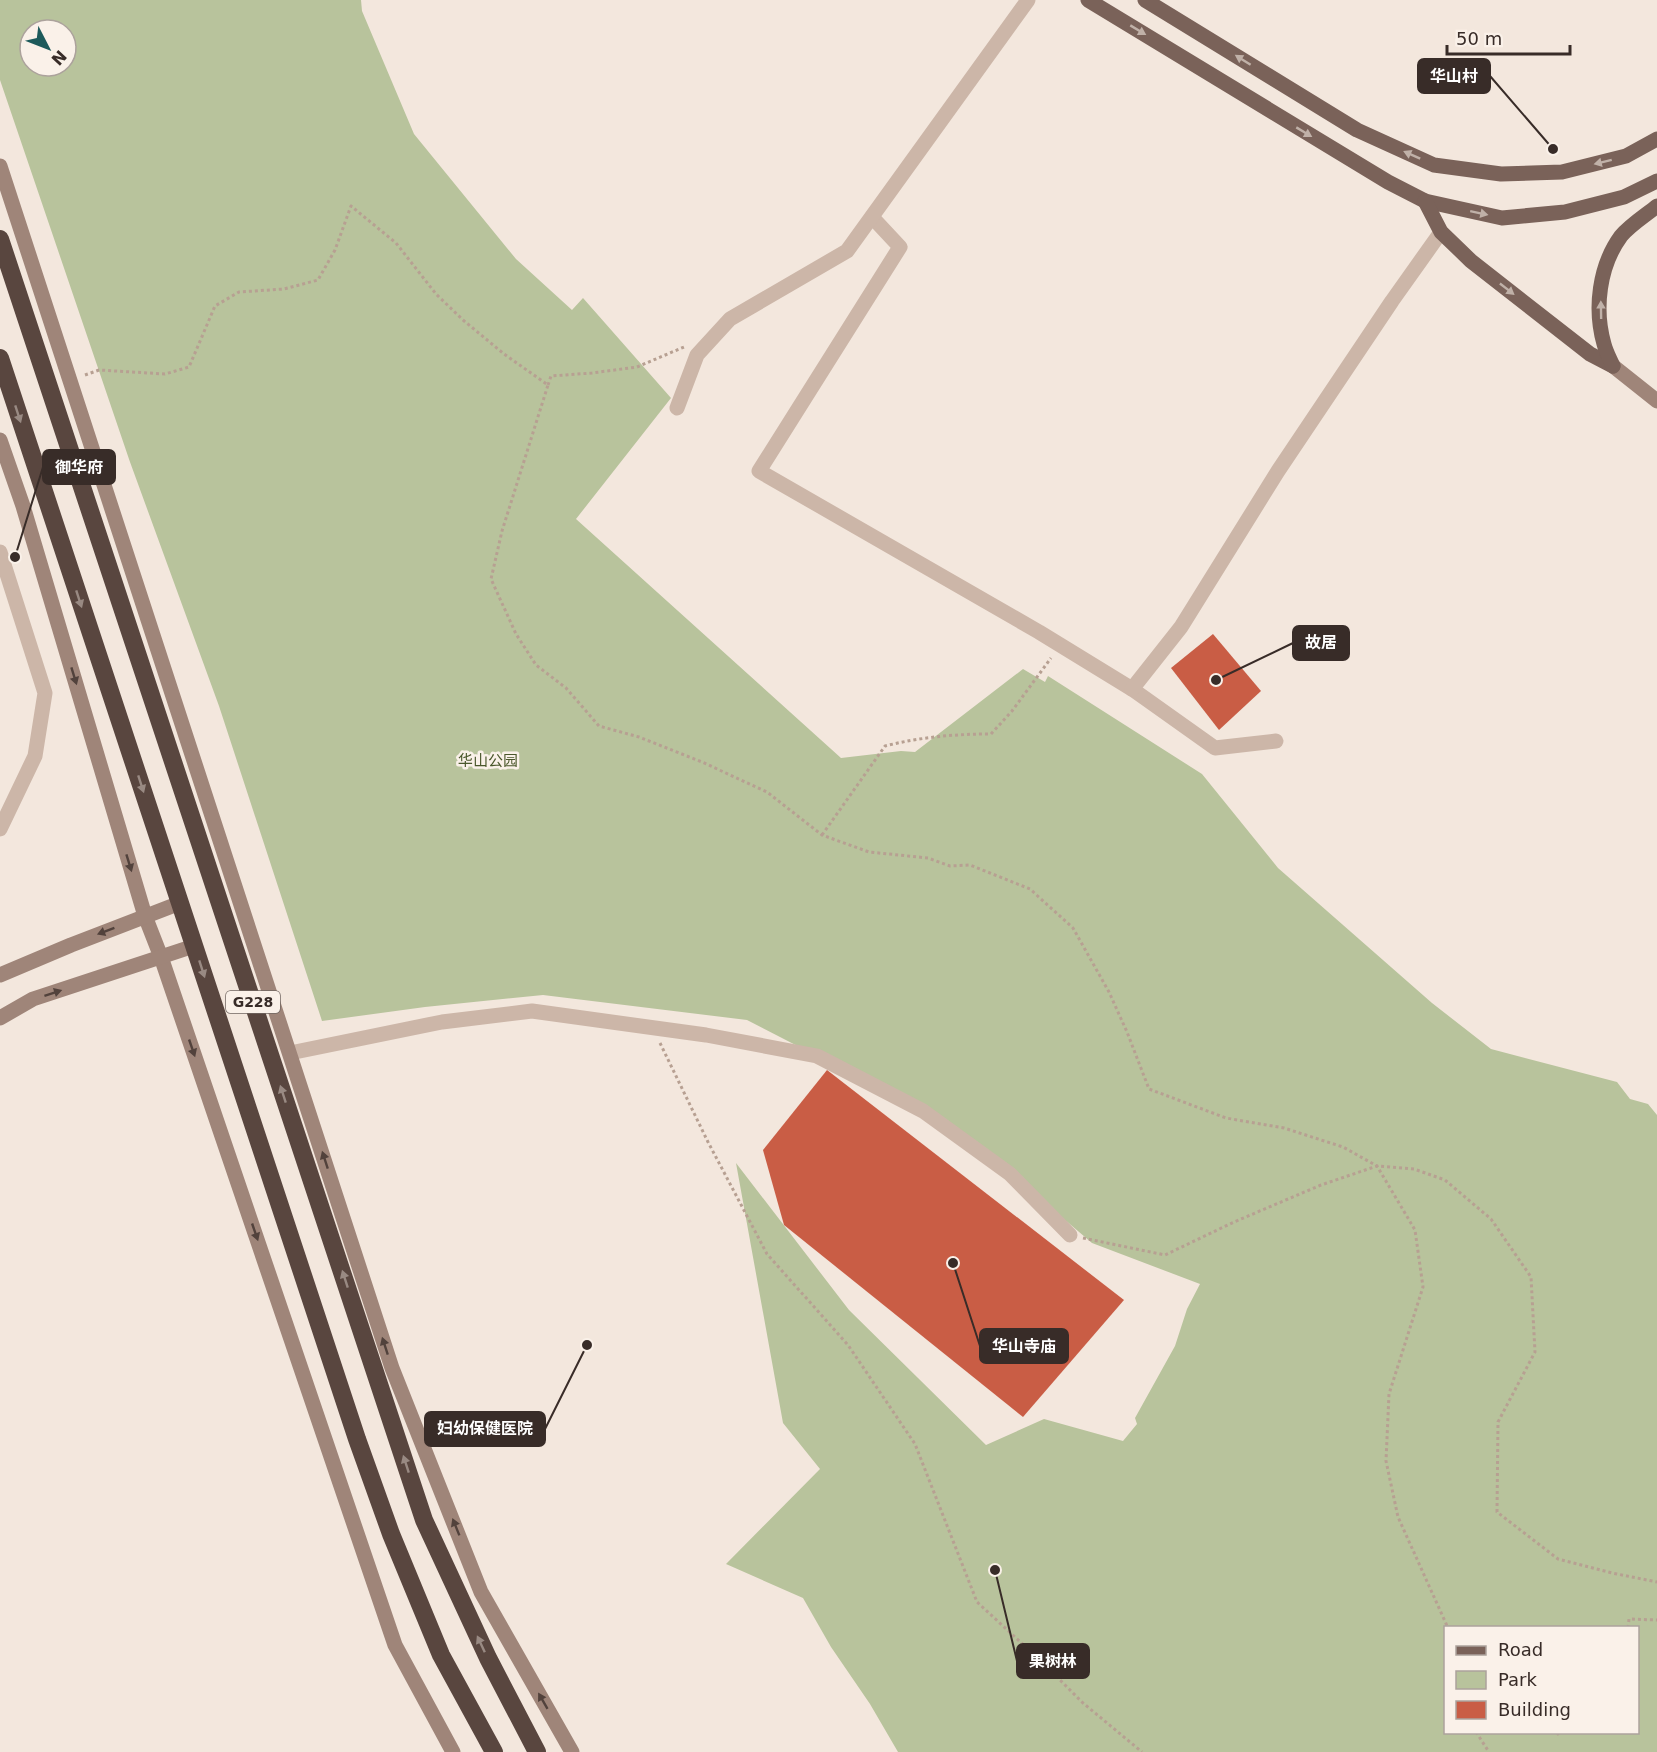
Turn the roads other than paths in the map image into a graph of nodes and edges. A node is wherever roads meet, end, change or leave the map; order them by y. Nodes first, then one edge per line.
1 (1028, 0) edge
2 (1088, 0) edge
3 (1145, 0) edge
4 (1657, 140) edge
5 (0, 166) edge
6 (1657, 181) edge
7 (1425, 201) junction
8 (1657, 206) edge
9 (872, 217) junction
10 (1441, 232) junction
11 (0, 239) edge
12 (0, 358) edge
13 (1613, 366) junction
14 (1657, 401) edge
15 (677, 408) dead end
16 (0, 440) edge
17 (0, 552) edge
18 (1132, 689) junction
19 (1276, 741) dead end
20 (0, 828) edge
21 (180, 903) junction
22 (145, 916) junction
23 (194, 946) junction
24 (161, 957) junction
25 (0, 975) edge
26 (0, 1018) edge
27 (290, 1053) junction
28 (1070, 1235) road end
29 (453, 1752) edge
30 (494, 1752) edge
31 (537, 1752) edge
32 (572, 1752) edge

1 - 9 street
2 -> 7 main road
4 -> 3 main road
5 - 27 street
7 -> 6 main road
7 - 10 main road
13 -> 8 main road
9 - 15 street
9 - 18 street
10 -> 13 main road
10 - 18 street
31 -> 11 highway, G228
12 -> 21 highway, G228
13 - 14 street
16 -> 22 street
17 - 20 street
18 - 19 street
21 - 22 street
21 - 23 highway, G228
22 - 24 street
22 -> 25 street
23 - 24 street
23 -> 30 highway, G228
26 -> 24 street
24 -> 29 street
27 - 28 street
32 -> 27 street

